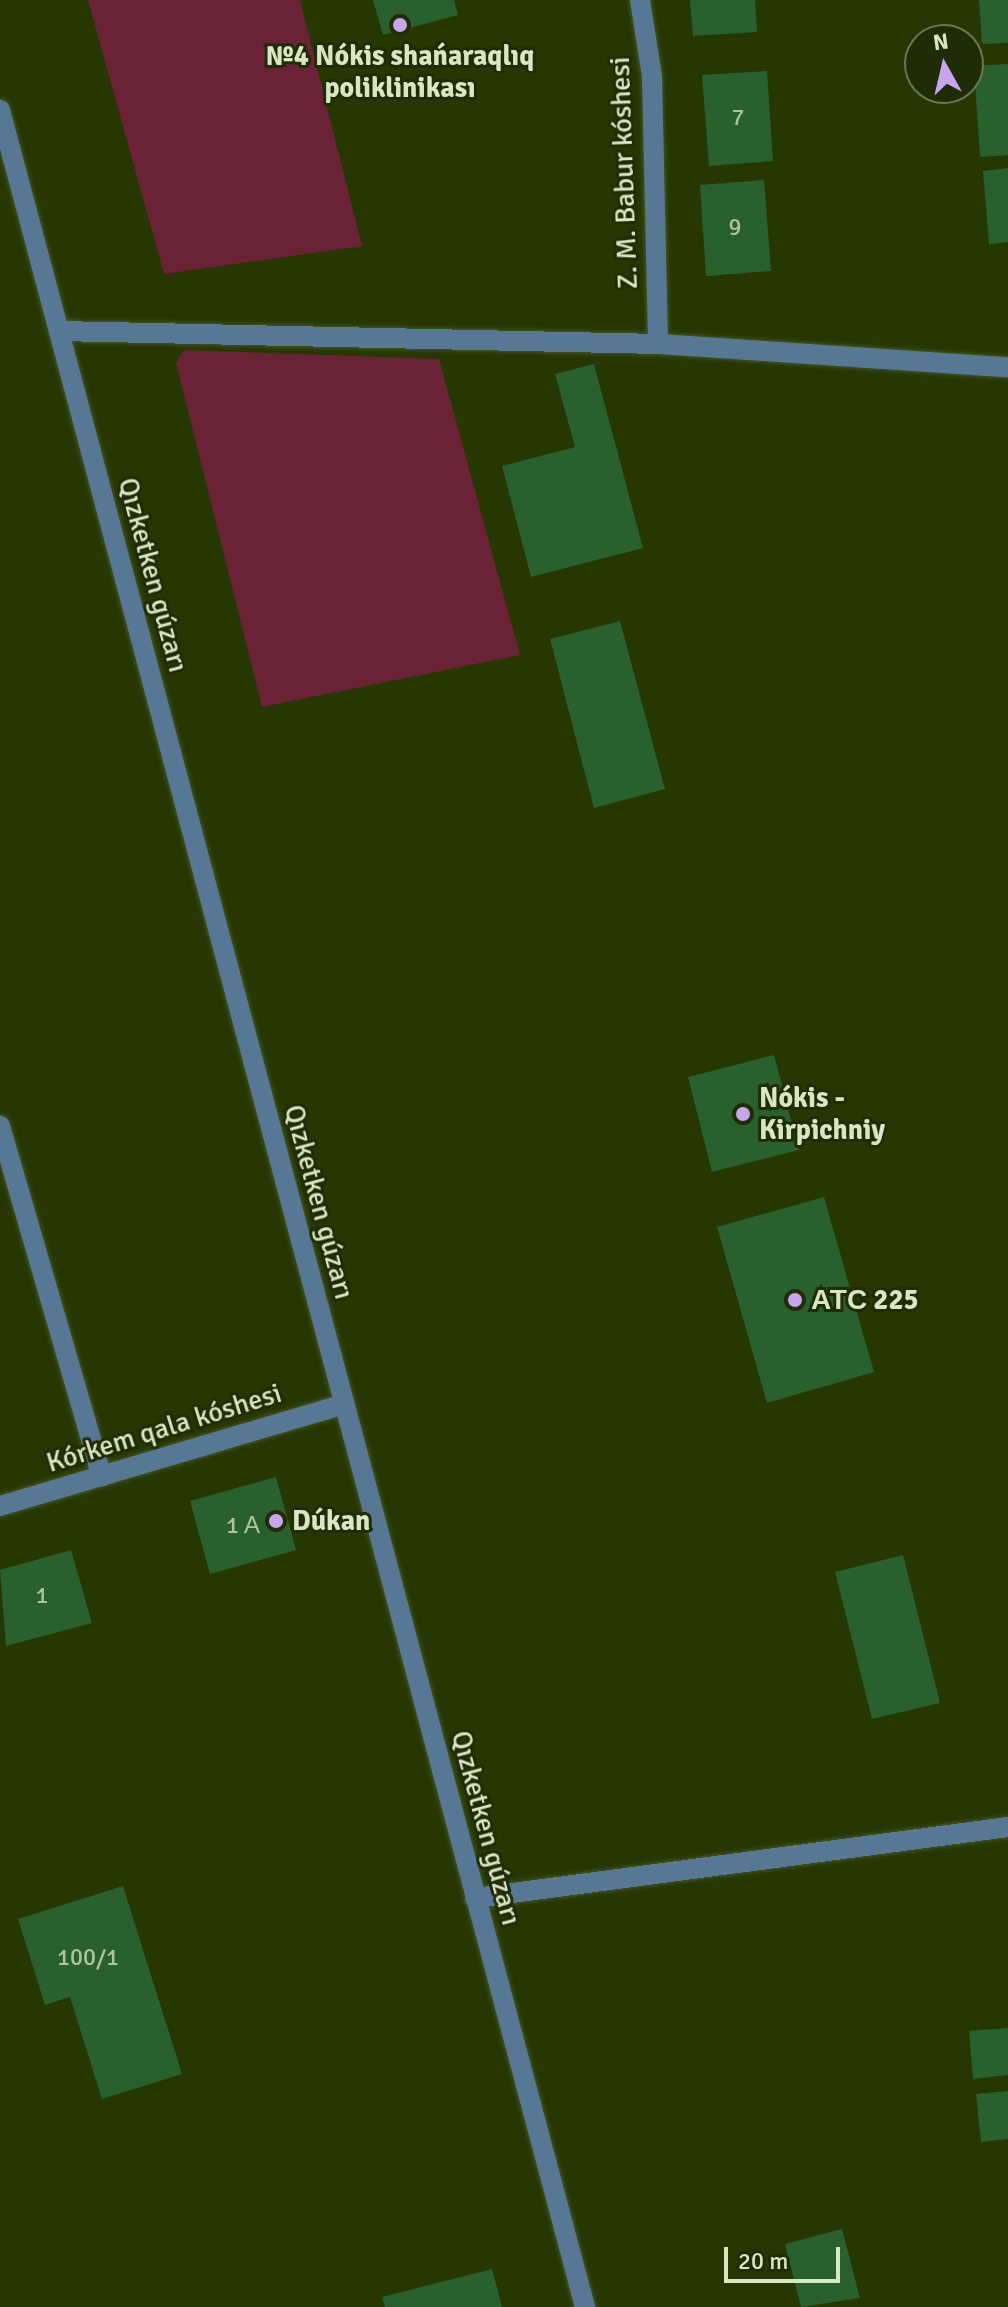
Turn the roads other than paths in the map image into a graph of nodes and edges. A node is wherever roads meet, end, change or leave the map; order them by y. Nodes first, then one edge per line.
1 (640, 0) edge
2 (0, 110) edge
3 (59, 331) junction
4 (658, 344) junction
5 (1008, 367) edge
6 (0, 1126) edge
7 (344, 1404) junction
8 (102, 1476) junction
9 (0, 1506) edge
10 (1008, 1827) edge
11 (475, 1898) junction
12 (585, 2307) edge

1 - 4 street, Z. M. Babur kóshesi
2 - 3 street, Qızketken gúzarı
3 - 4 street
3 - 7 street, Qızketken gúzarı
4 - 5 street
6 - 8 street
7 - 8 street, Kórkem qala kóshesi
7 - 11 street, Qızketken gúzarı
8 - 9 street, Kórkem qala kóshesi
10 - 11 street
11 - 12 street, Qızketken gúzarı

